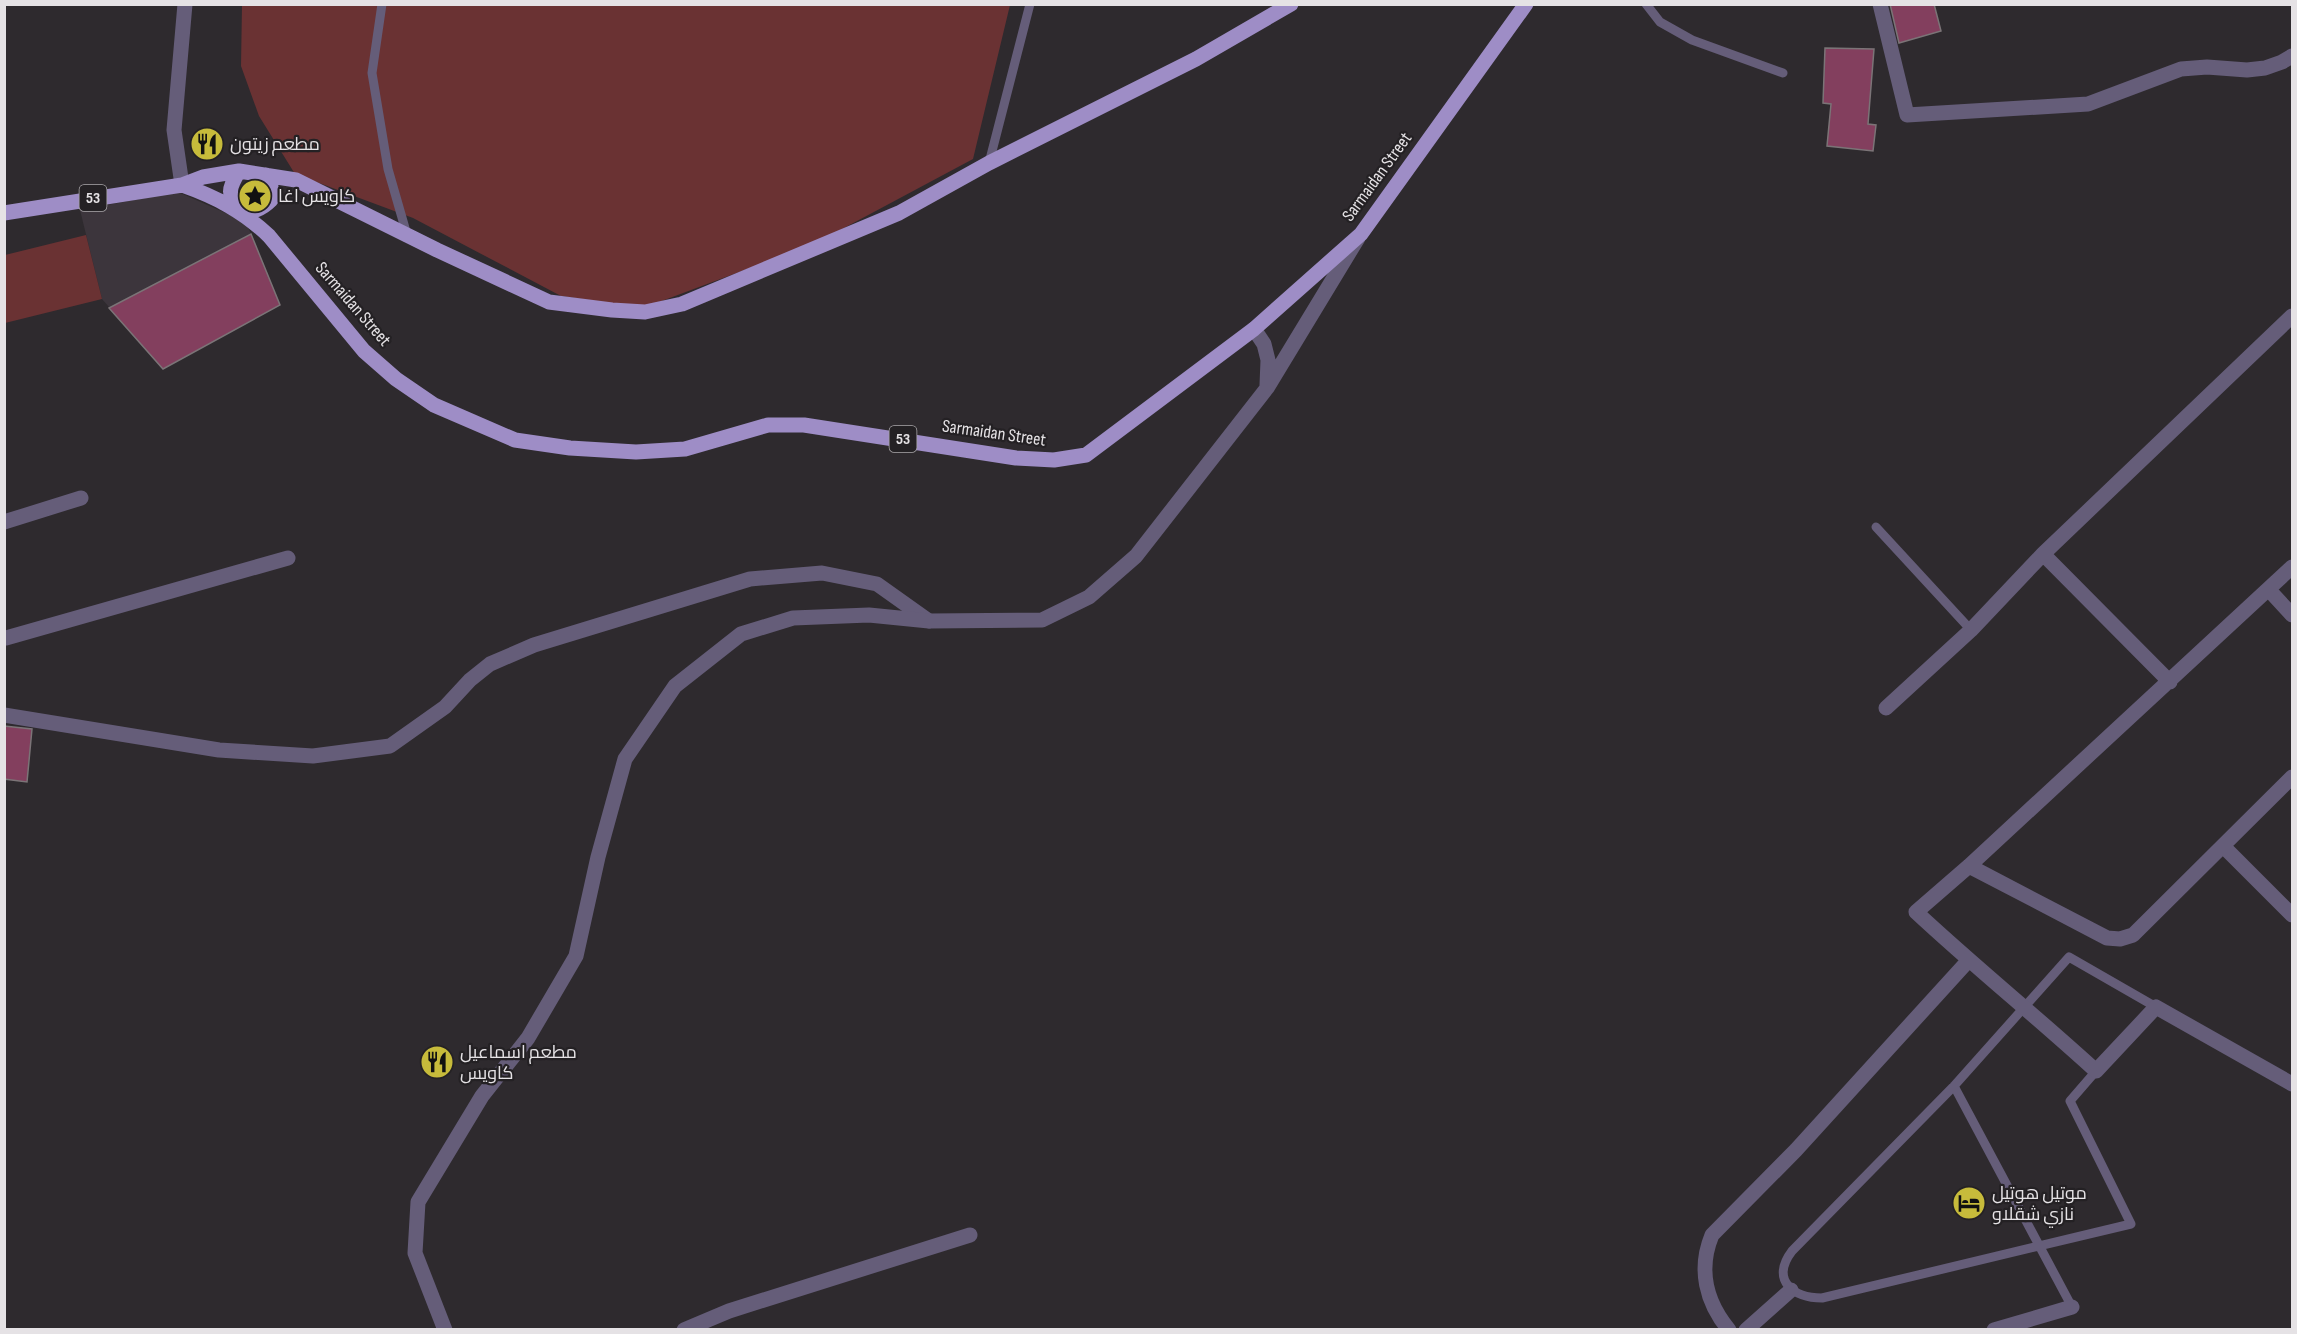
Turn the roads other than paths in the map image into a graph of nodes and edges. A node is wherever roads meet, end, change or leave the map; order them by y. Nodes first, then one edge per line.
1 (185, 4) edge
2 (382, 4) edge
3 (1030, 4) edge
4 (1291, 4) edge
5 (1526, 4) edge
6 (1646, 4) edge
7 (1880, 4) edge
8 (2292, 56) edge
9 (1783, 73) dead end
10 (989, 163) junction
11 (239, 171) junction
12 (266, 175) junction
13 (182, 185) junction
14 (241, 211) junction
15 (4, 213) edge
16 (1361, 234) junction
17 (407, 235) junction
18 (2292, 316) edge
19 (1254, 329) junction
20 (1267, 388) junction
21 (81, 498) dead end
22 (4, 522) edge
23 (1876, 527) dead end
24 (2043, 554) junction
25 (288, 558) dead end
26 (2292, 567) edge
27 (2270, 590) junction
28 (2292, 615) edge
29 (929, 621) junction
30 (1971, 630) junction
31 (5, 636) edge
32 (2170, 682) junction
33 (1886, 708) dead end
34 (4, 714) edge
35 (2292, 777) edge
36 (2223, 846) junction
37 (1969, 866) junction
38 (2292, 915) edge
39 (1968, 961) junction
40 (2025, 1006) junction
41 (2156, 1006) junction
42 (2096, 1071) junction
43 (2292, 1084) edge
44 (1954, 1086) junction
45 (970, 1235) dead end
46 (2038, 1246) junction
47 (1791, 1290) junction
48 (2072, 1307) joint
49 (445, 1329) edge
50 (684, 1329) edge
51 (1729, 1329) edge
52 (1746, 1329) edge
53 (1994, 1329) edge

1 - 13 street
2 - 17 lane
3 - 10 lane
4 - 10 main road
5 - 16 main road, Sarmaidan Street / 53
6 - 9 lane
7 - 8 street
10 - 17 main road
11 - 12 main road
11 - 13 main road
11 - 14 main road
12 - 14 main road
12 - 17 main road
13 - 14 main road, Sarmaidan Street / 53
13 - 15 main road, 53
14 - 19 main road, Sarmaidan Street / 53
16 - 19 main road, Sarmaidan Street / 53
16 - 20 street
18 - 24 street
19 - 20 street
20 - 29 street
21 - 22 street
23 - 30 lane
24 - 30 street
24 - 32 street
25 - 31 street
26 - 27 street
27 - 28 street
27 - 32 street
29 - 34 street
29 - 49 street
30 - 33 street
32 - 37 street
35 - 36 street
36 - 37 street
36 - 38 street
37 - 39 street
39 - 40 street
39 - 51 street
40 - 41 lane
40 - 42 street
40 - 44 lane
41 - 42 street
41 - 43 street
42 - 46 lane
44 - 46 lane
44 - 47 lane
45 - 50 street
46 - 47 lane
46 - 48 lane
47 - 52 street
48 - 53 street

